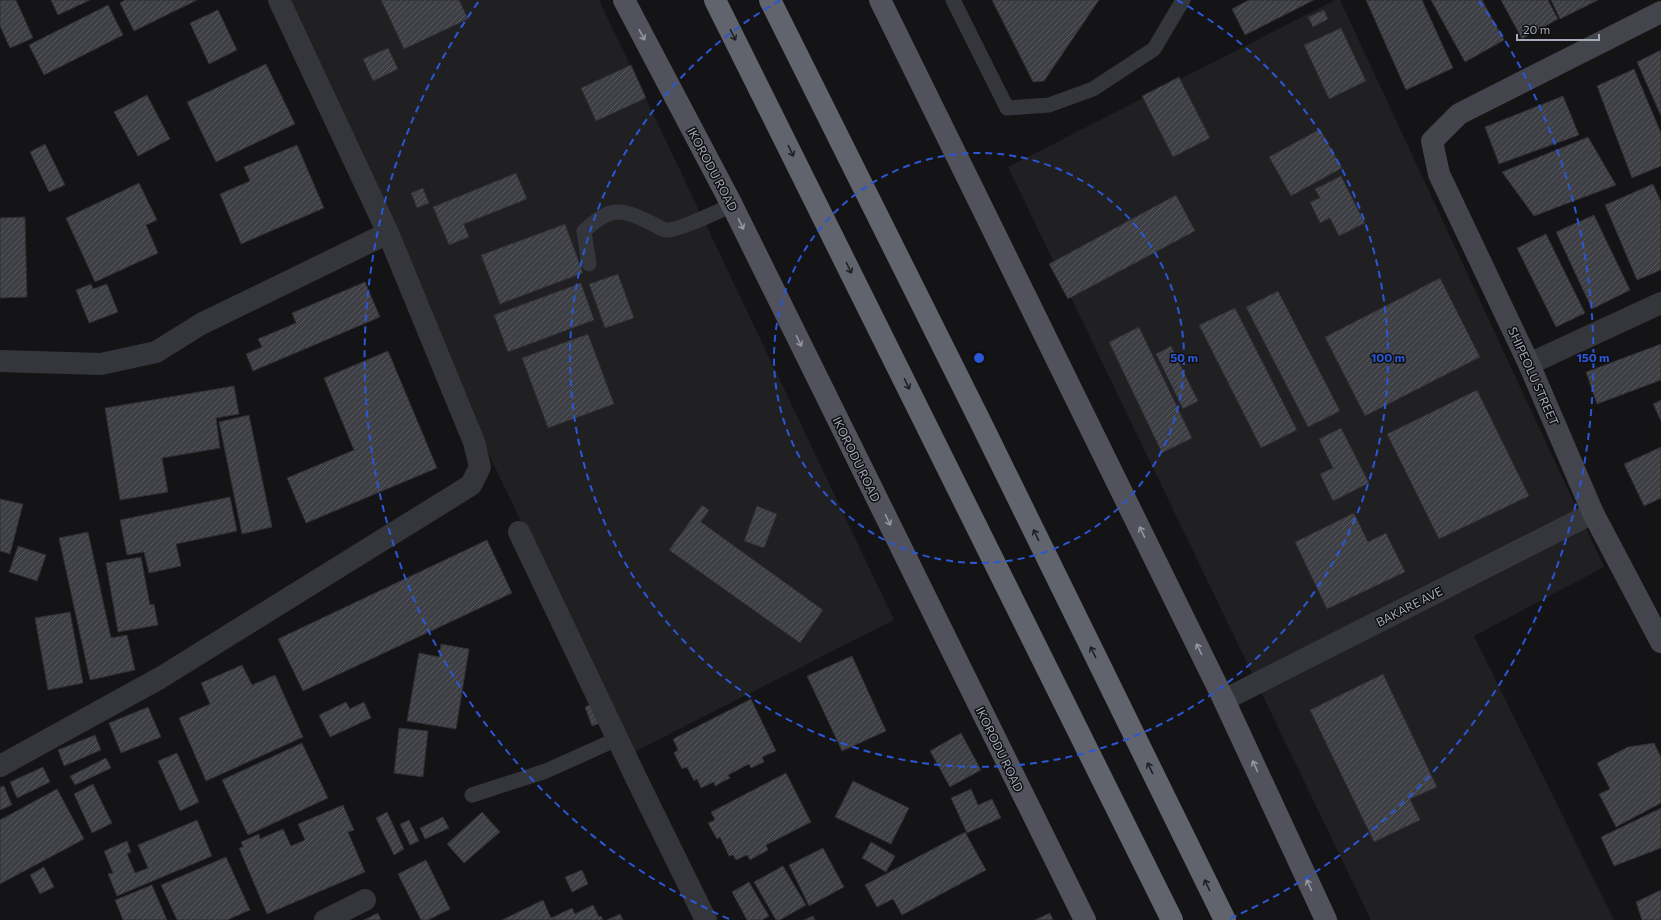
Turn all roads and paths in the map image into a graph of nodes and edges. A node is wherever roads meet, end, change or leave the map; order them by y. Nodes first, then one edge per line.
1 (279, 0) edge
2 (624, 0) edge
3 (716, 0) edge
4 (770, 0) edge
5 (880, 0) edge
6 (953, 0) edge
7 (1183, 0) edge
8 (1661, 12) edge
9 (732, 205) junction
10 (388, 233) junction
11 (589, 264) dead end
12 (1661, 303) edge
13 (0, 361) edge
14 (1529, 364) junction
15 (1594, 513) junction
16 (519, 532) dead end
17 (1661, 642) edge
18 (1224, 700) junction
19 (617, 739) junction
20 (0, 766) edge
21 (472, 795) dead end
22 (365, 900) dead end
23 (325, 920) edge
24 (706, 920) edge
25 (1085, 920) edge
26 (1172, 920) edge
27 (1225, 920) edge
28 (1326, 920) edge

1 - 10 street
2 -> 9 main road, IKORODU ROAD
3 -> 26 highway
27 -> 4 highway
18 -> 5 main road
6 - 7 lane
8 - 14 street, SHIPEOLU STREET
9 - 11 lane
9 -> 25 main road, IKORODU ROAD
10 - 13 street
10 - 20 street
12 - 14 street
14 - 15 street, SHIPEOLU STREET
15 - 17 street, SHIPEOLU STREET
15 - 18 street, BAKARE AVE
16 - 19 street
28 -> 18 main road
19 - 21 lane
19 - 24 street
22 - 23 street

